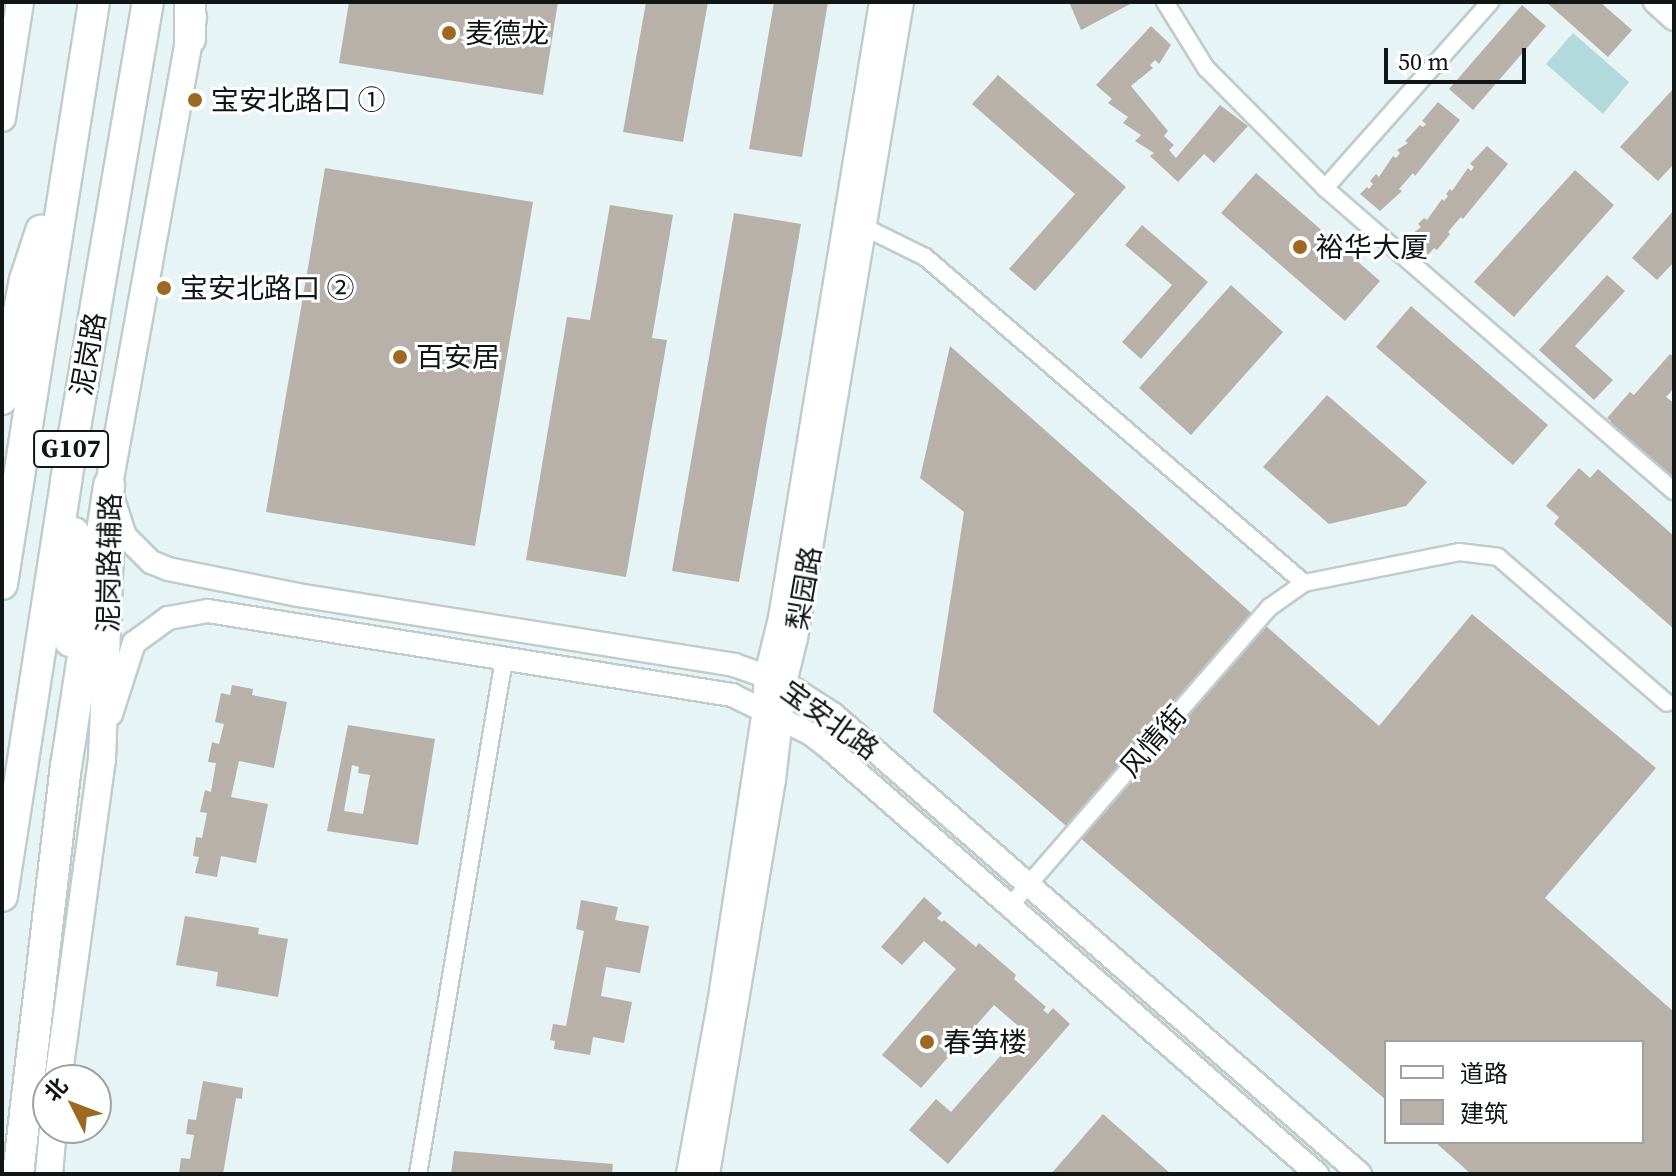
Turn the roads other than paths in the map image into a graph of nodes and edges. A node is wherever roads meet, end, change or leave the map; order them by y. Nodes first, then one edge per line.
1 (20, 2) edge
2 (94, 2) edge
3 (148, 2) edge
4 (193, 2) edge
5 (881, 2) edge
6 (902, 2) edge
7 (1165, 2) edge
8 (1490, 2) edge
9 (1655, 2) edge
10 (1674, 19) edge
11 (190, 39) joint
12 (2, 118) edge
13 (70, 137) junction
14 (1325, 188) junction
15 (854, 226) junction
16 (2, 399) edge
17 (66, 481) junction
18 (109, 485) junction
19 (1674, 491) edge
20 (1304, 583) junction
21 (2, 584) edge
22 (504, 659) junction
23 (775, 679) junction
24 (1667, 703) dead end
25 (771, 714) junction
26 (102, 759) junction
27 (66, 767) junction
28 (1029, 883) junction
29 (2, 896) edge
30 (1009, 907) junction
31 (60, 1064) edge
32 (52, 1144) edge
33 (18, 1174) edge
34 (49, 1174) edge
35 (418, 1174) edge
36 (688, 1174) edge
37 (708, 1174) edge
38 (1317, 1174) edge
39 (1360, 1174) edge

1 - 12 main road
2 - 13 highway, 泥岗路 / G107
3 - 17 highway, 泥岗路 / G107
4 - 11 highway
5 - 15 street, 梨园路
6 - 15 street, 梨园路
7 - 14 street
8 - 14 street
9 - 10 street
11 - 18 main road, 泥岗路辅路
13 - 16 highway
13 - 21 highway, 泥岗路 / G107
14 - 19 street
15 - 20 street
15 - 23 street, 梨园路
17 - 27 highway
17 - 29 highway, 泥岗路 / G107
18 - 23 street, 宝安北路
18 - 26 main road, 泥岗路辅路
18 - 27 highway
20 - 24 street
20 - 28 street, 风情街
22 - 25 street, 宝安北路
22 - 26 street, 宝安北路
22 - 35 street
23 - 25 street, 梨园路
23 - 28 street, 宝安北路
25 - 30 street, 宝安北路
25 - 36 street, 梨园路
25 - 37 street, 梨园路
26 - 31 main road, 泥岗路辅路
27 - 33 highway
28 - 30 street, 风情街
28 - 39 street, 宝安北路
30 - 38 street, 宝安北路
32 - 34 main road

